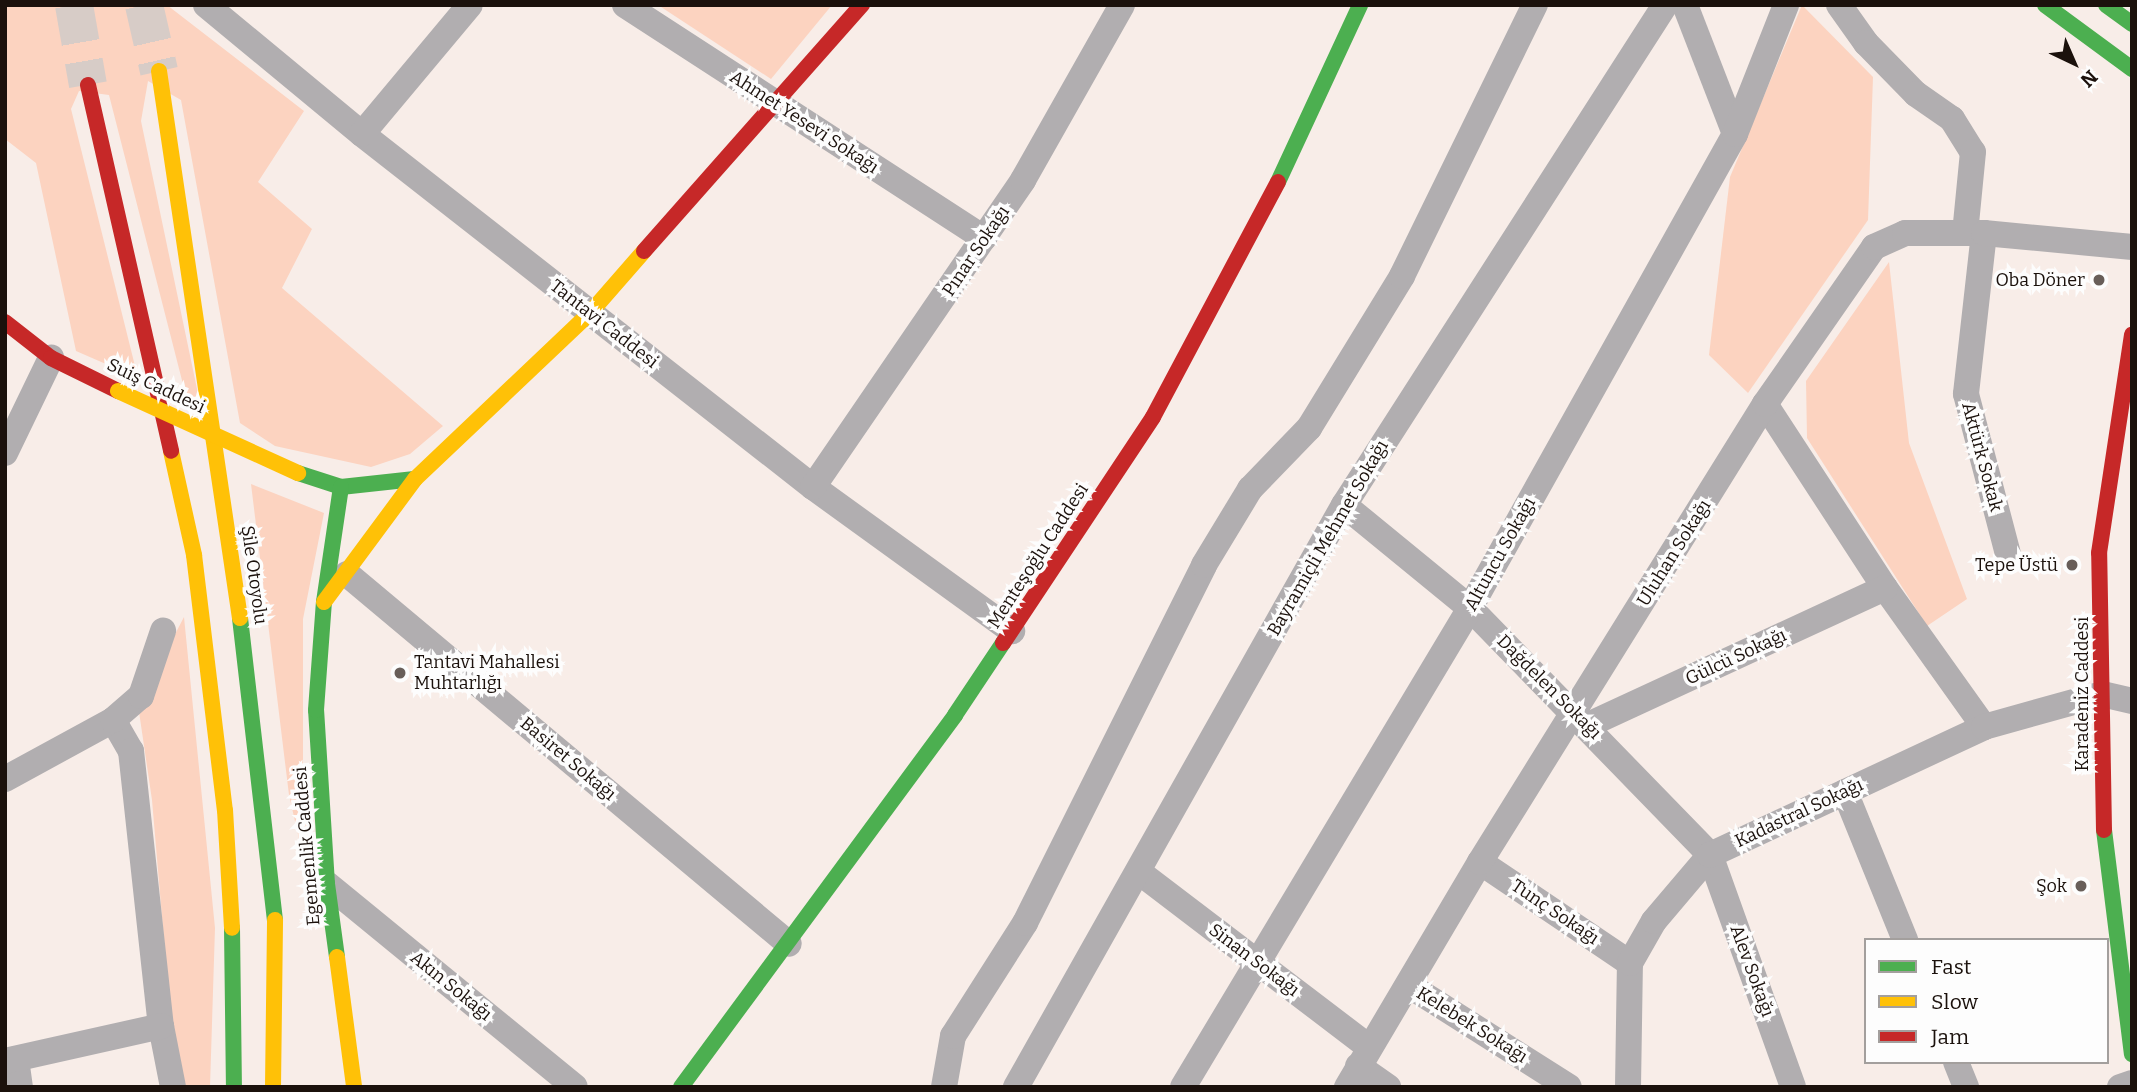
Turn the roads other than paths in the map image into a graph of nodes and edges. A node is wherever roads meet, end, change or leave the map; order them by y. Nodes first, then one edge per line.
1 (206, 5) edge
2 (470, 5) edge
3 (625, 5) edge
4 (862, 5) edge
5 (1122, 5) edge
6 (1360, 5) edge
7 (1535, 5) edge
8 (1665, 5) edge
9 (1685, 5) edge
10 (1786, 5) edge
11 (1839, 5) edge
12 (2045, 5) edge
13 (2106, 5) edge
14 (2130, 19) edge
15 (2132, 69) edge
16 (159, 71) tunnel mouth
17 (88, 85) tunnel mouth
18 (774, 103) junction
19 (362, 134) junction
20 (1735, 134) junction
21 (1975, 233) junction
22 (984, 238) junction
23 (2132, 247) edge
24 (590, 313) junction
25 (5, 322) edge
26 (2132, 334) edge
27 (51, 358) junction
28 (1765, 404) junction
29 (5, 453) edge
30 (415, 478) junction
31 (341, 487) junction
32 (813, 487) junction
33 (1344, 505) junction
34 (2008, 554) dead end
35 (347, 574) junction
36 (1885, 588) junction
37 (324, 602) junction
38 (1470, 608) junction
39 (163, 631) dead end
40 (1012, 631) junction
41 (2102, 694) junction
42 (2132, 701) edge
43 (1582, 719) junction
44 (113, 720) junction
45 (1984, 727) junction
46 (5, 779) edge
47 (1844, 792) junction
48 (1710, 855) junction
49 (1480, 862) junction
50 (1139, 872) junction
51 (2107, 878) junction
52 (327, 884) junction
53 (2132, 895) edge
54 (277, 937) junction
55 (1904, 938) edge
56 (789, 944) junction
57 (1255, 962) junction
58 (1630, 962) junction
59 (1410, 986) junction
60 (161, 1026) junction
61 (2132, 1054) edge
62 (11, 1060) edge
63 (1957, 1064) edge
64 (1358, 1067) edge
65 (2132, 1083) edge
66 (20, 1087) edge
67 (173, 1087) edge
68 (234, 1087) edge
69 (273, 1087) edge
70 (289, 1087) edge
71 (354, 1087) edge
72 (575, 1087) edge
73 (681, 1087) edge
74 (944, 1087) edge
75 (1016, 1087) edge
76 (1183, 1087) edge
77 (1388, 1087) edge
78 (1569, 1087) edge
79 (1628, 1087) edge
80 (1793, 1087) edge
81 (1966, 1087) edge
82 (2119, 1087) edge

1 - 19 street, Tantavi Caddesi
2 - 19 street
3 - 18 street, Ahmet Yesevi Sokağı
4 - 18 main road
5 - 22 street, Pınar Sokağı
6 - 40 main road, Menteşoğlu Caddesi
7 - 74 street
8 - 33 street, Bayramiçli Mehmet Sokağı
9 - 20 street
10 - 20 street, Altuncu Sokağı
11 - 21 street, Aktürk Sokak
12 - 15 main road
13 - 14 main road
16 - 54 main road, Şile Otoyolu
17 - 68 main road
18 - 22 street, Ahmet Yesevi Sokağı
18 - 24 main road
19 - 24 street, Tantavi Caddesi
20 - 38 street, Altuncu Sokağı
21 - 23 street, Uluhan Sokağı
21 - 28 street, Uluhan Sokağı
21 - 34 street, Aktürk Sokak
22 - 32 street, Pınar Sokağı
24 - 30 main road
24 - 32 street, Tantavi Caddesi
25 - 27 main road, Suiş Caddesi
26 - 41 main road, Karadeniz Caddesi
27 - 29 street
27 - 31 main road, Suiş Caddesi, bridge
28 - 36 street
28 - 43 street, Uluhan Sokağı
30 - 31 main road
30 - 35 main road
31 - 37 main road, Egemenlik Caddesi
32 - 40 street, Tantavi Caddesi
33 - 38 street, Dağdelen Sokağı
33 - 50 street, Bayramiçli Mehmet Sokağı
35 - 37 main road
35 - 56 street, Basiret Sokağı
36 - 43 street, Gülcü Sokağı
36 - 45 street
37 - 52 main road, Egemenlik Caddesi
38 - 43 street, Dağdelen Sokağı
38 - 57 street, Altuncu Sokağı
39 - 44 street
40 - 56 main road, Menteşoğlu Caddesi
41 - 42 street, Kadastral Sokağı
41 - 45 street, Kadastral Sokağı
41 - 51 main road, Karadeniz Caddesi
43 - 48 street, Dağdelen Sokağı
43 - 49 street, Uluhan Sokağı
44 - 46 street
44 - 60 street
45 - 47 street, Kadastral Sokağı
47 - 48 street, Kadastral Sokağı
47 - 55 street
48 - 58 street, Kadastral Sokağı
48 - 80 street, Alev Sokağı
49 - 58 street, Tunç Sokağı
49 - 59 street, Uluhan Sokağı
50 - 57 street, Sinan Sokağı
50 - 75 street, Bayramiçli Mehmet Sokağı
51 - 53 street
51 - 61 main road, Karadeniz Caddesi
52 - 71 main road, Egemenlik Caddesi
52 - 72 street, Akın Sokağı
54 - 69 main road, Şile Otoyolu
54 - 70 main road
56 - 73 main road, Menteşoğlu Caddesi
57 - 64 street, Sinan Sokağı
57 - 76 street, Altuncu Sokağı
58 - 79 street, Kadastral Sokağı
59 - 64 street, Uluhan Sokağı
59 - 78 street, Kelebek Sokağı
60 - 62 street
60 - 67 street
62 - 66 street
63 - 81 street
64 - 77 street, Sinan Sokağı
65 - 82 street

